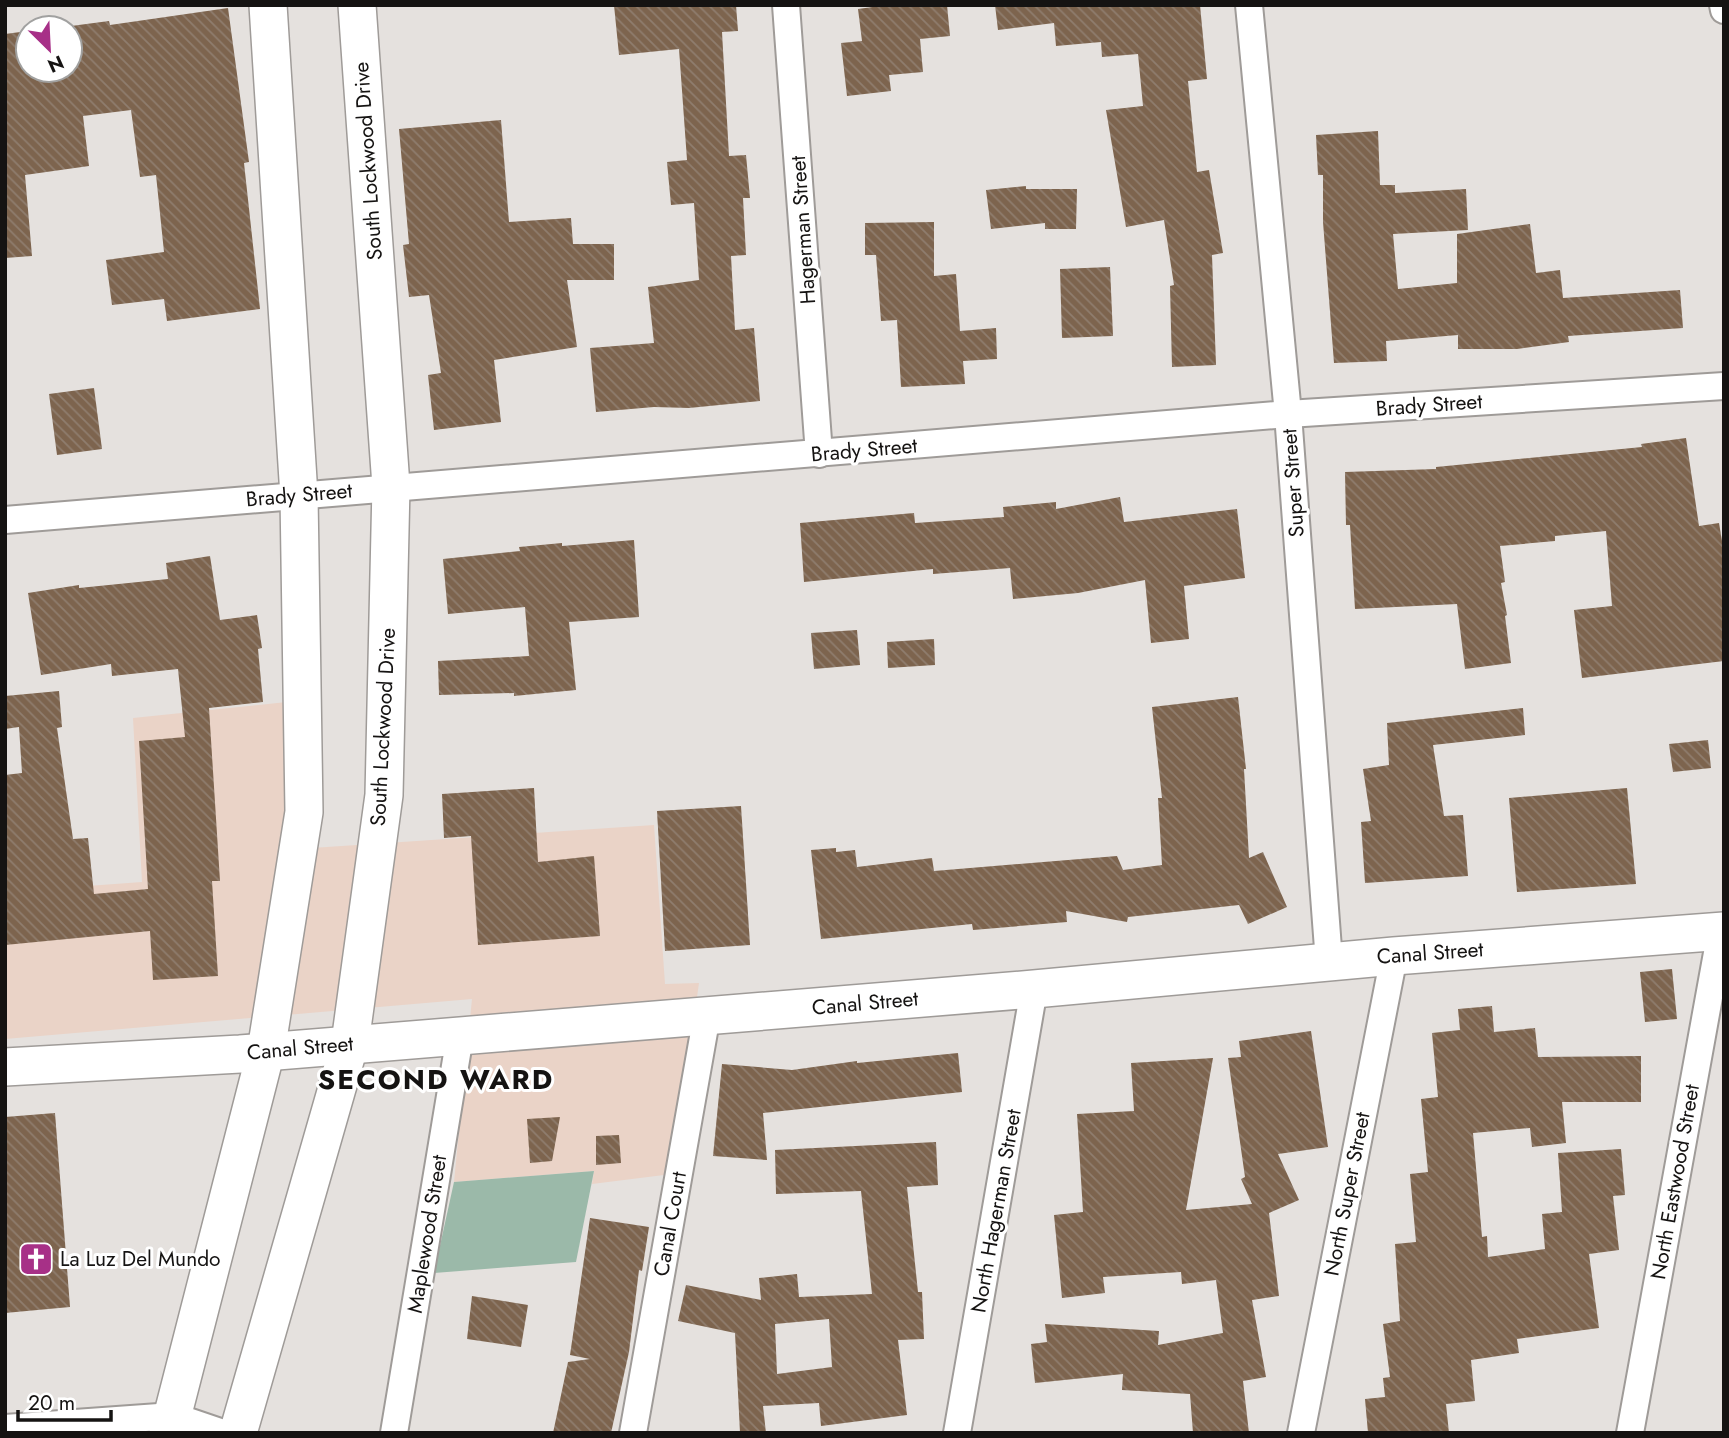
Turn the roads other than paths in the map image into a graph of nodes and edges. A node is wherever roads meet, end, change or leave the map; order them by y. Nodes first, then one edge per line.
1 (268, 5) edge
2 (357, 5) edge
3 (786, 5) edge
4 (1250, 5) edge
5 (1724, 386) edge
6 (1288, 414) junction
7 (819, 454) junction
8 (391, 486) junction
9 (299, 496) junction
10 (5, 520) edge
11 (1722, 931) edge
12 (1394, 956) junction
13 (1329, 961) junction
14 (1034, 989) junction
15 (707, 1015) junction
16 (460, 1036) junction
17 (350, 1043) junction
18 (266, 1051) junction
19 (5, 1067) edge
20 (171, 1425) edge
21 (5, 1428) edge
22 (223, 1433) edge
23 (238, 1433) edge
24 (394, 1433) edge
25 (634, 1433) edge
26 (957, 1433) edge
27 (1301, 1433) edge
28 (1630, 1433) edge

1 - 9 main road
2 - 8 main road, South Lockwood Drive
3 - 7 street, Hagerman Street
4 - 6 street, Super Street
5 - 6 street, Brady Street
6 - 7 street, Brady Street
6 - 13 street, Super Street
7 - 8 street, Brady Street
8 - 9 street, Brady Street
8 - 17 main road, South Lockwood Drive
9 - 10 street, Brady Street
9 - 18 main road
11 - 12 main road, Canal Street
11 - 28 street, North Eastwood Street
12 - 13 main road, Canal Street
12 - 27 street, North Super Street
13 - 14 main road, Canal Street
14 - 15 main road, Canal Street
14 - 26 street, North Hagerman Street
15 - 16 main road, Canal Street
15 - 25 street, Canal Court
16 - 17 main road, Canal Street
16 - 24 street, Maplewood Street
17 - 18 main road, Canal Street
17 - 23 main road, South Lockwood Drive
18 - 19 main road, Canal Street
18 - 20 main road
20 - 21 street
20 - 22 street

